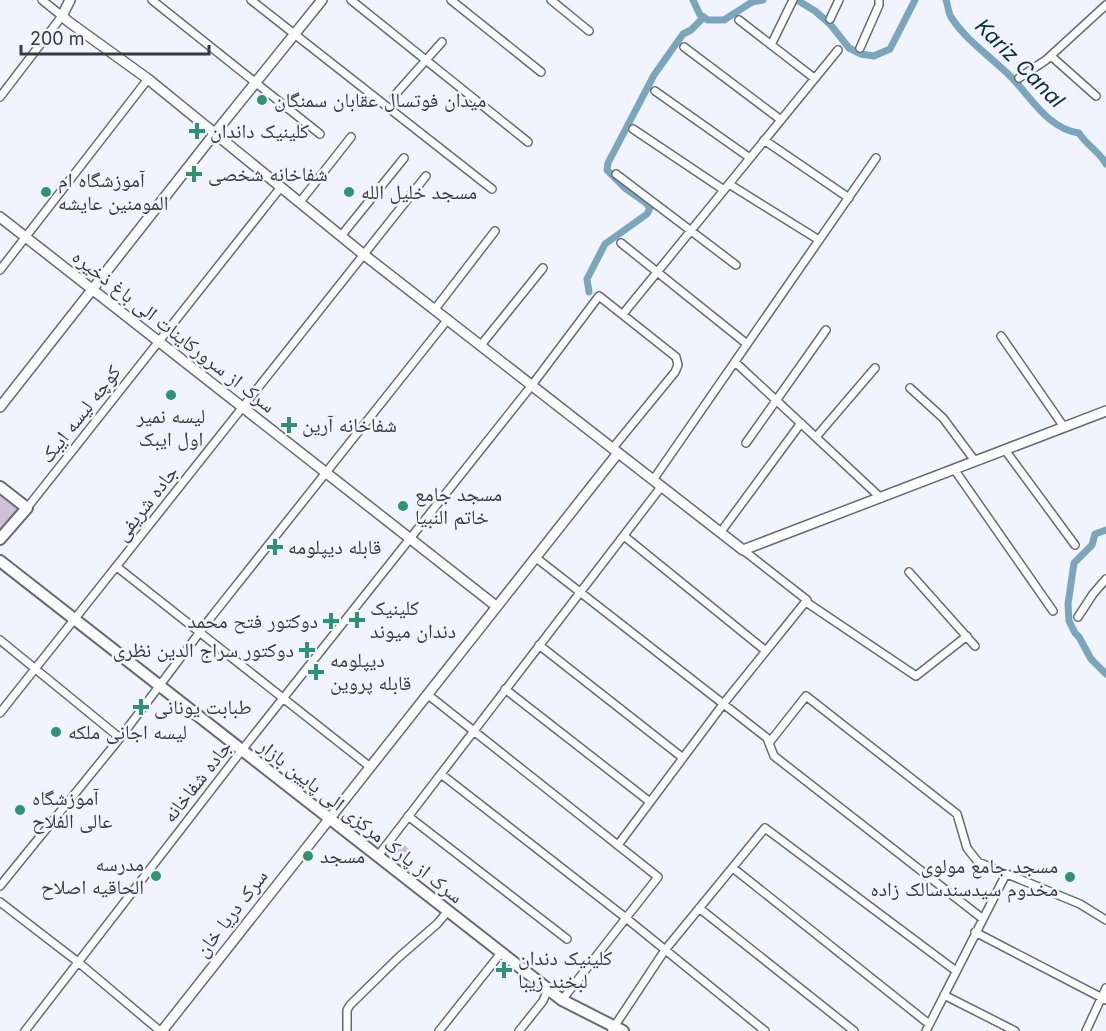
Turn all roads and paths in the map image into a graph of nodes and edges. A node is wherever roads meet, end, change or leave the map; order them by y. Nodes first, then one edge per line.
1 (42, 0) edge
2 (70, 0) edge
3 (152, 0) edge
4 (251, 0) edge
5 (322, 0) edge
6 (351, 0) edge
7 (452, 0) edge
8 (551, 0) edge
9 (839, 0) edge
10 (879, 0) edge
11 (793, 1) edge
12 (1106, 5) edge
13 (62, 16) junction
14 (830, 19) dead end
15 (739, 20) dead end
16 (589, 31) dead end
17 (294, 35) junction
18 (442, 42) dead end
19 (771, 45) junction
20 (684, 47) dead end
21 (860, 48) dead end
22 (838, 50) dead end
23 (1051, 56) junction
24 (426, 61) junction
25 (541, 72) dead end
26 (814, 78) junction
27 (1019, 78) dead end
28 (148, 80) junction
29 (256, 82) junction
30 (655, 91) dead end
31 (394, 96) dead end
32 (1096, 96) dead end
33 (0, 97) edge
34 (781, 120) junction
35 (633, 129) dead end
36 (215, 133) junction
37 (320, 134) dead end
38 (351, 137) dead end
39 (764, 140) junction
40 (528, 142) dead end
41 (404, 158) dead end
42 (750, 158) junction
43 (876, 158) dead end
44 (616, 174) dead end
45 (426, 176) dead end
46 (281, 187) junction
47 (727, 187) junction
48 (492, 189) dead end
49 (849, 198) junction
50 (300, 202) junction
51 (0, 217) edge
52 (495, 231) dead end
53 (692, 231) junction
54 (25, 236) junction
55 (341, 236) junction
56 (819, 240) junction
57 (621, 243) dead end
58 (363, 254) junction
59 (736, 265) dead end
60 (543, 268) dead end
61 (0, 270) edge
62 (657, 273) junction
63 (92, 289) junction
64 (435, 309) junction
65 (623, 314) junction
66 (448, 319) junction
67 (826, 330) dead end
68 (1001, 336) dead end
69 (158, 341) junction
70 (747, 344) junction
71 (481, 345) junction
72 (735, 362) junction
73 (875, 368) dead end
74 (532, 385) junction
75 (910, 387) dead end
76 (778, 402) junction
77 (0, 407) edge
78 (242, 407) junction
79 (1106, 411) edge
80 (801, 423) junction
81 (1065, 427) junction
82 (816, 437) junction
83 (746, 444) dead end
84 (1005, 450) junction
85 (615, 451) junction
86 (975, 461) junction
87 (954, 470) junction
88 (327, 473) junction
89 (653, 480) junction
90 (0, 487) edge
91 (661, 487) junction
92 (881, 498) junction
93 (27, 508) junction
94 (720, 533) junction
95 (624, 537) junction
96 (410, 538) junction
97 (0, 539) edge
98 (1075, 545) dead end
99 (742, 550) junction
100 (535, 556) junction
101 (0, 561) edge
102 (117, 567) junction
103 (909, 572) dead end
104 (1106, 579) edge
105 (581, 592) junction
106 (806, 602) junction
107 (496, 606) junction
108 (1053, 610) dead end
109 (1078, 617) dead end
110 (73, 618) junction
111 (200, 632) junction
112 (967, 636) junction
113 (0, 640) edge
114 (539, 645) junction
115 (975, 646) dead end
116 (766, 651) junction
117 (35, 667) junction
118 (160, 686) junction
119 (505, 689) junction
120 (427, 694) junction
121 (282, 699) junction
122 (724, 703) junction
123 (0, 713) edge
124 (474, 730) junction
125 (120, 738) junction
126 (769, 743) junction
127 (242, 750) junction
128 (683, 758) junction
129 (369, 766) junction
130 (441, 774) junction
131 (650, 802) junction
132 (408, 816) junction
133 (328, 818) junction
134 (618, 845) junction
135 (378, 856) junction
136 (732, 868) junction
137 (1006, 874) junction
138 (0, 886) edge
139 (0, 902) edge
140 (699, 908) junction
141 (448, 911) junction
142 (626, 918) junction
143 (983, 919) junction
144 (1106, 920) edge
145 (975, 932) junction
146 (567, 939) dead end
147 (665, 950) junction
148 (501, 953) junction
149 (78, 962) junction
150 (956, 971) junction
151 (1106, 988) edge
152 (548, 989) junction
153 (944, 995) junction
154 (1104, 999) edge
155 (562, 1000) junction
156 (927, 1028) edge
157 (616, 1029) edge
158 (25, 1031) edge
159 (161, 1031) edge
160 (347, 1031) edge
161 (439, 1031) edge
162 (519, 1031) edge
163 (765, 1031) edge
164 (854, 1031) edge
165 (1015, 1031) edge
166 (1086, 1031) edge

1 - 13 street
2 - 13 street
3 - 29 street
4 - 17 street
5 - 17 street
6 - 24 street
7 - 25 street
8 - 16 street
9 - 14 street
10 - 21 street
11 - 19 street
12 - 23 street
13 - 28 street
13 - 33 street
15 - 19 street
17 - 29 street
17 - 48 street
18 - 24 street
19 - 26 street
20 - 34 street
22 - 26 street
23 - 27 street
23 - 32 street
24 - 31 street
24 - 40 street
26 - 34 street
28 - 36 street
28 - 54 street
29 - 36 street
29 - 37 street
30 - 42 street
34 - 39 street
35 - 47 street
36 - 46 street
36 - 63 street
38 - 50 street
39 - 42 street
39 - 49 street
41 - 55 street
42 - 47 street
43 - 49 street
44 - 53 street
45 - 58 street, جاده شریفی
46 - 50 street
46 - 69 street, کوچه لیسه ایبک
47 - 53 street
47 - 56 street
49 - 56 street
50 - 55 street
51 - 54 street, سرک از سرورکاینات الی باغ ذخیره
52 - 64 street
53 - 59 street
53 - 62 street
54 - 61 street
54 - 63 street, سرک از سرورکاینات الی باغ ذخیره
55 - 58 street
56 - 70 street
57 - 62 street
58 - 64 street
58 - 78 street, جاده شریفی
60 - 71 street
62 - 65 street
62 - 70 street
63 - 69 street, سرک از سرورکاینات الی باغ ذخیره
63 - 77 street
64 - 66 street
65 - 74 street, جاده شفاخانه
65 - 85 street
66 - 71 street
66 - 88 street
67 - 76 street
68 - 81 street
69 - 78 street, سرک از سرورکاینات الی باغ ذخیره
69 - 93 street, کوچه لیسه ایبک
70 - 72 street
71 - 74 street
72 - 76 street
72 - 89 street
73 - 82 street
74 - 85 street
74 - 96 street, جاده شفاخانه
75 - 86 street
76 - 80 street
76 - 83 street
78 - 88 street, سرک از سرورکاینات الی باغ ذخیره
78 - 102 street, جاده شریفی
79 - 81 street
80 - 82 street
80 - 94 street
81 - 84 street
82 - 92 street
84 - 86 street
84 - 98 street
85 - 89 street
85 - 100 street, سرک دریا خان
86 - 87 street
87 - 92 street
87 - 108 street
88 - 96 street, سرک از سرورکاینات الی باغ ذخیره
88 - 111 street
89 - 91 street
90 - 93 main road
91 - 94 street
91 - 95 street
92 - 99 street
93 - 97 main road
94 - 99 street
95 - 105 street
95 - 116 street
96 - 107 street, سرک از سرورکاینات الی باغ ذخیره
96 - 121 street, جاده شفاخانه
99 - 106 street
100 - 105 street
100 - 107 street, سرک دریا خان
101 - 110 main road, سرک از پارک مرکزی الی پایین بازار
102 - 110 street, جاده شریفی
102 - 111 street
103 - 112 street
104 - 109 street
105 - 114 street
105 - 122 street
106 - 112 street
106 - 116 street
107 - 120 street, سرک دریا خان
110 - 117 street, جاده شریفی
110 - 118 main road, سرک از پارک مرکزی الی پایین بازار
111 - 118 street
111 - 121 street
112 - 115 street
113 - 117 street
114 - 119 street
114 - 128 street
116 - 122 street
117 - 123 street, جاده شریفی
117 - 125 street
118 - 125 street
118 - 127 main road, سرک از پارک مرکزی الی پایین بازار
119 - 124 street
119 - 131 street
120 - 124 street
120 - 129 street, سرک دریا خان
121 - 127 street, جاده شفاخانه
121 - 129 street
122 - 126 street
122 - 128 street
124 - 130 street
124 - 134 street
125 - 138 street
126 - 137 street
126 - 143 street
127 - 133 main road, سرک از پارک مرکزی الی پایین بازار
127 - 149 street, جاده شفاخانه
128 - 131 street
129 - 133 street, سرک دریا خان
130 - 132 street
130 - 142 street
131 - 134 street
132 - 135 street
132 - 146 street
133 - 135 main road, سرک از پارک مرکزی الی پایین بازار
133 - 159 street, سرک دریا خان
134 - 142 street
135 - 141 main road, سرک از پارک مرکزی الی پایین بازار
136 - 140 street
136 - 150 street
136 - 156 street
137 - 143 street
137 - 144 street
139 - 149 street
140 - 147 street
140 - 164 street
141 - 148 main road, سرک از پارک مرکزی الی پایین بازار
141 - 160 street
142 - 147 street
142 - 155 street
143 - 145 street
145 - 150 street
145 - 154 street
147 - 157 street
147 - 163 street
148 - 152 main road, سرک از پارک مرکزی الی پایین بازار
148 - 161 street
149 - 158 street, جاده شفاخانه
149 - 159 street
150 - 153 street
151 - 154 street
152 - 155 main road, سرک از پارک مرکزی الی پایین بازار
152 - 162 street
153 - 156 street
153 - 165 street
154 - 166 street
155 - 157 main road, سرک از پارک مرکزی الی پایین بازار

